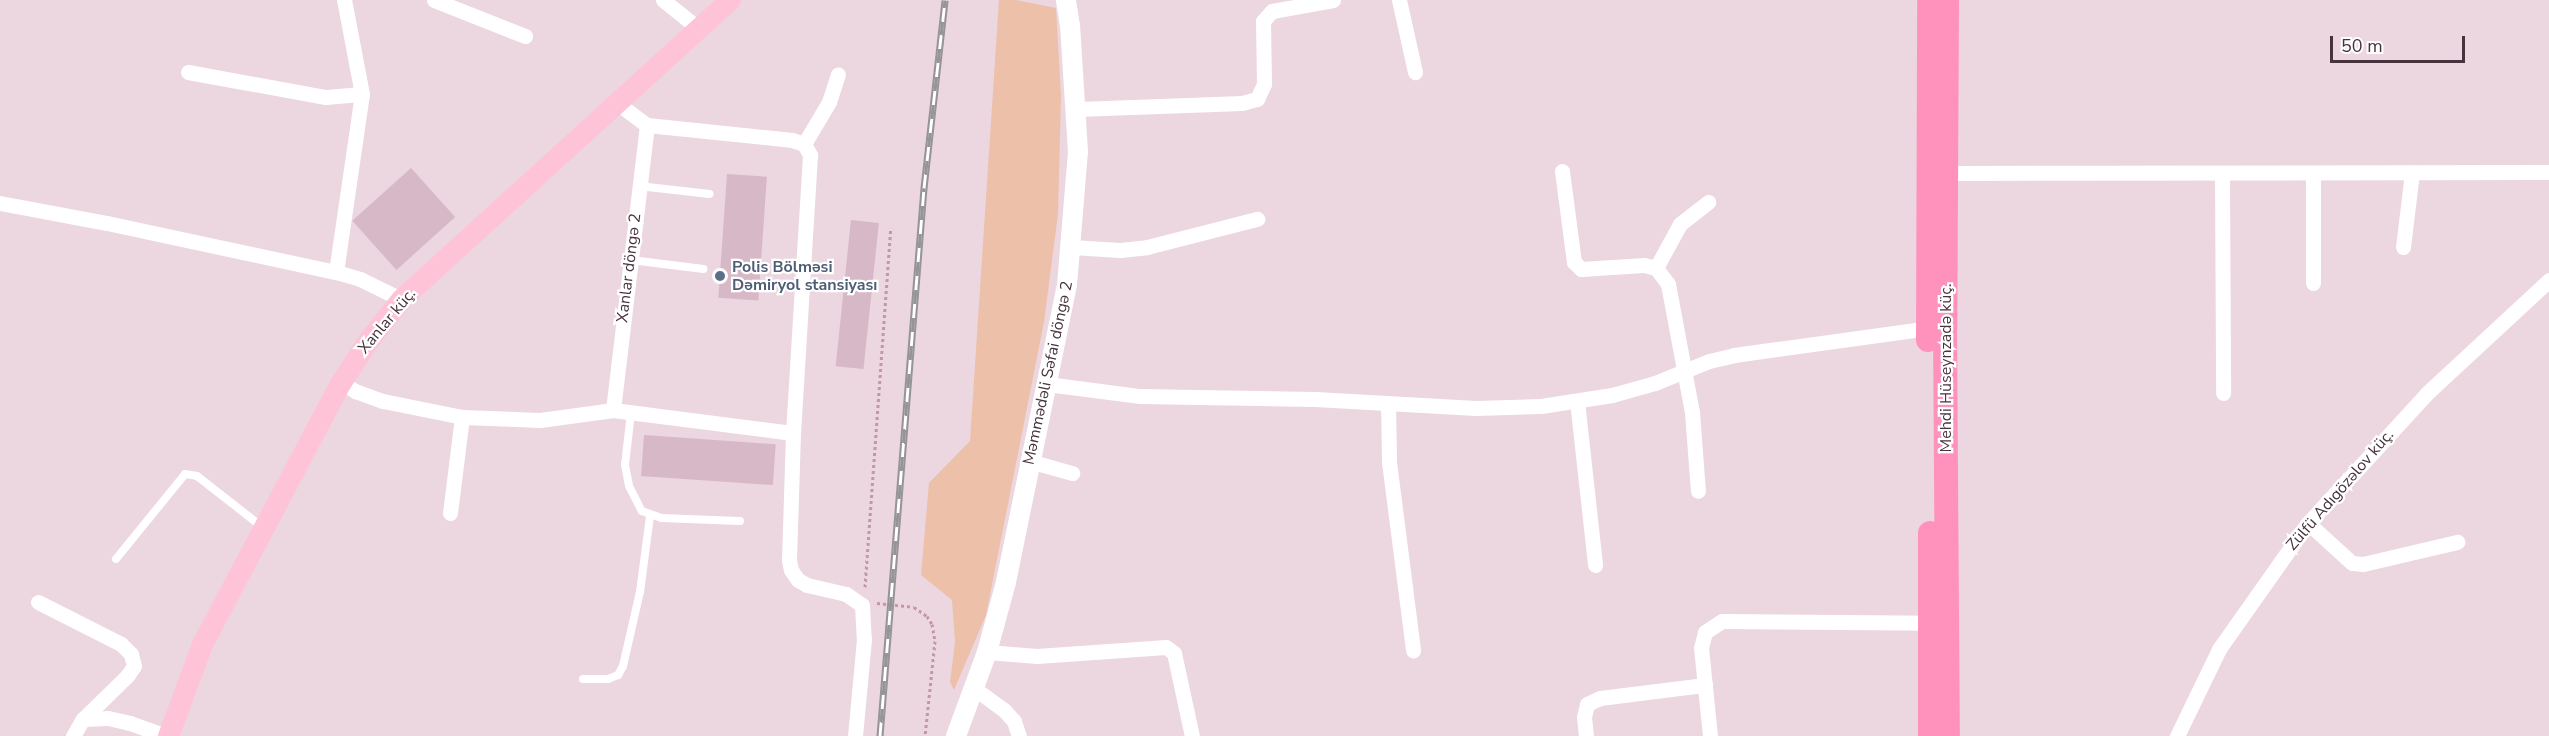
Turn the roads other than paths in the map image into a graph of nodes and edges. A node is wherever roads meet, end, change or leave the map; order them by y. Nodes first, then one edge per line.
1 (344, 0) edge
2 (434, 0) edge
3 (663, 0) edge
4 (730, 0) edge
5 (1066, 0) edge
6 (1333, 0) edge
7 (1399, 0) edge
8 (1929, 0) edge
9 (1947, 0) edge
10 (698, 28) junction
11 (525, 36) dead end
12 (188, 72) dead end
13 (1415, 72) dead end
14 (838, 74) dead end
15 (362, 94) junction
16 (616, 102) junction
17 (1077, 109) junction
18 (647, 126) junction
19 (804, 144) junction
20 (1562, 171) dead end
21 (2549, 172) edge
22 (1946, 173) junction
23 (2222, 173) junction
24 (2313, 173) junction
25 (2412, 173) junction
26 (639, 186) junction
27 (710, 194) dead end
28 (1708, 202) dead end
29 (0, 203) edge
30 (1257, 219) dead end
31 (1072, 246) junction
32 (2403, 247) dead end
33 (629, 260) junction
34 (1656, 268) junction
35 (703, 269) dead end
36 (336, 272) junction
37 (2313, 283) dead end
38 (2547, 287) edge
39 (401, 300) junction
40 (1928, 328) junction
41 (1685, 371) junction
42 (341, 381) junction
43 (1047, 384) junction
44 (2223, 393) dead end
45 (1577, 401) junction
46 (1388, 403) junction
47 (613, 410) junction
48 (631, 413) junction
49 (462, 417) junction
50 (793, 433) junction
51 (1029, 461) junction
52 (1072, 473) dead end
53 (1698, 491) dead end
54 (450, 513) dead end
55 (650, 516) junction
56 (740, 521) dead end
57 (2308, 523) junction
58 (265, 529) junction
59 (2457, 542) dead end
60 (116, 559) dead end
61 (1595, 564) dead end
62 (38, 602) dead end
63 (1931, 623) junction
64 (1413, 650) dead end
65 (987, 652) junction
66 (583, 679) dead end
67 (1705, 685) junction
68 (975, 689) junction
69 (83, 719) junction
70 (73, 736) edge
71 (167, 736) edge
72 (855, 736) edge
73 (956, 736) edge
74 (1019, 736) edge
75 (1192, 736) edge
76 (1586, 736) edge
77 (1710, 736) edge
78 (1930, 736) edge
79 (1948, 736) edge
80 (2177, 736) edge

1 - 15 street
2 - 11 street
3 - 10 street
4 - 10 main road, Xanlar küç.
5 - 17 street, Məmmədəli Səfai döngə 2
6 - 17 street
7 - 13 street
8 - 40 main road, Mehdi Hüseynzadə küç.
9 - 22 main road, Mehdi Hüseynzadə küç.
10 - 16 main road, Xanlar küç.
12 - 15 street
14 - 19 street
15 - 36 street
16 - 18 street
16 - 39 main road, Xanlar küç.
17 - 31 street, Məmmədəli Səfai döngə 2
18 - 19 street
18 - 26 street, Xanlar döngə 2
19 - 50 street
20 - 34 street
21 - 25 street
22 - 23 street
22 - 79 main road, Mehdi Hüseynzadə küç.
23 - 24 street
23 - 44 street
24 - 25 street
24 - 37 street
25 - 32 street
26 - 27 lane
26 - 33 street, Xanlar döngə 2
28 - 34 street
29 - 36 street
30 - 31 street
31 - 43 street, Məmmədəli Səfai döngə 2
33 - 35 lane
33 - 47 street, Xanlar döngə 2
34 - 41 street
36 - 39 street
38 - 57 street, Zülfü Adıgözəlov küç.
39 - 42 main road, Xanlar küç.
40 - 41 street
40 - 63 main road, Mehdi Hüseynzadə küç.
41 - 45 street
41 - 53 street
42 - 49 street
42 - 58 main road, Xanlar küç.
43 - 46 street
43 - 51 street, Məmmədəli Səfai döngə 2
45 - 46 street
45 - 61 street
46 - 64 street
47 - 48 street
47 - 49 street
48 - 50 street
48 - 55 lane
49 - 54 street
50 - 72 street
51 - 52 street
51 - 65 street, Məmmədəli Səfai döngə 2
55 - 56 lane
55 - 66 lane
57 - 59 street
57 - 80 street, Zülfü Adıgözəlov küç.
58 - 60 lane
58 - 71 main road, Xanlar küç.
62 - 69 street
63 - 67 street
63 - 78 main road, Mehdi Hüseynzadə küç.
65 - 68 street, Məmmədəli Səfai döngə 2
65 - 75 street
67 - 76 street
67 - 77 street
68 - 73 street, Məmmədəli Səfai döngə 2
68 - 74 street
69 - 70 street
69 - 71 street

